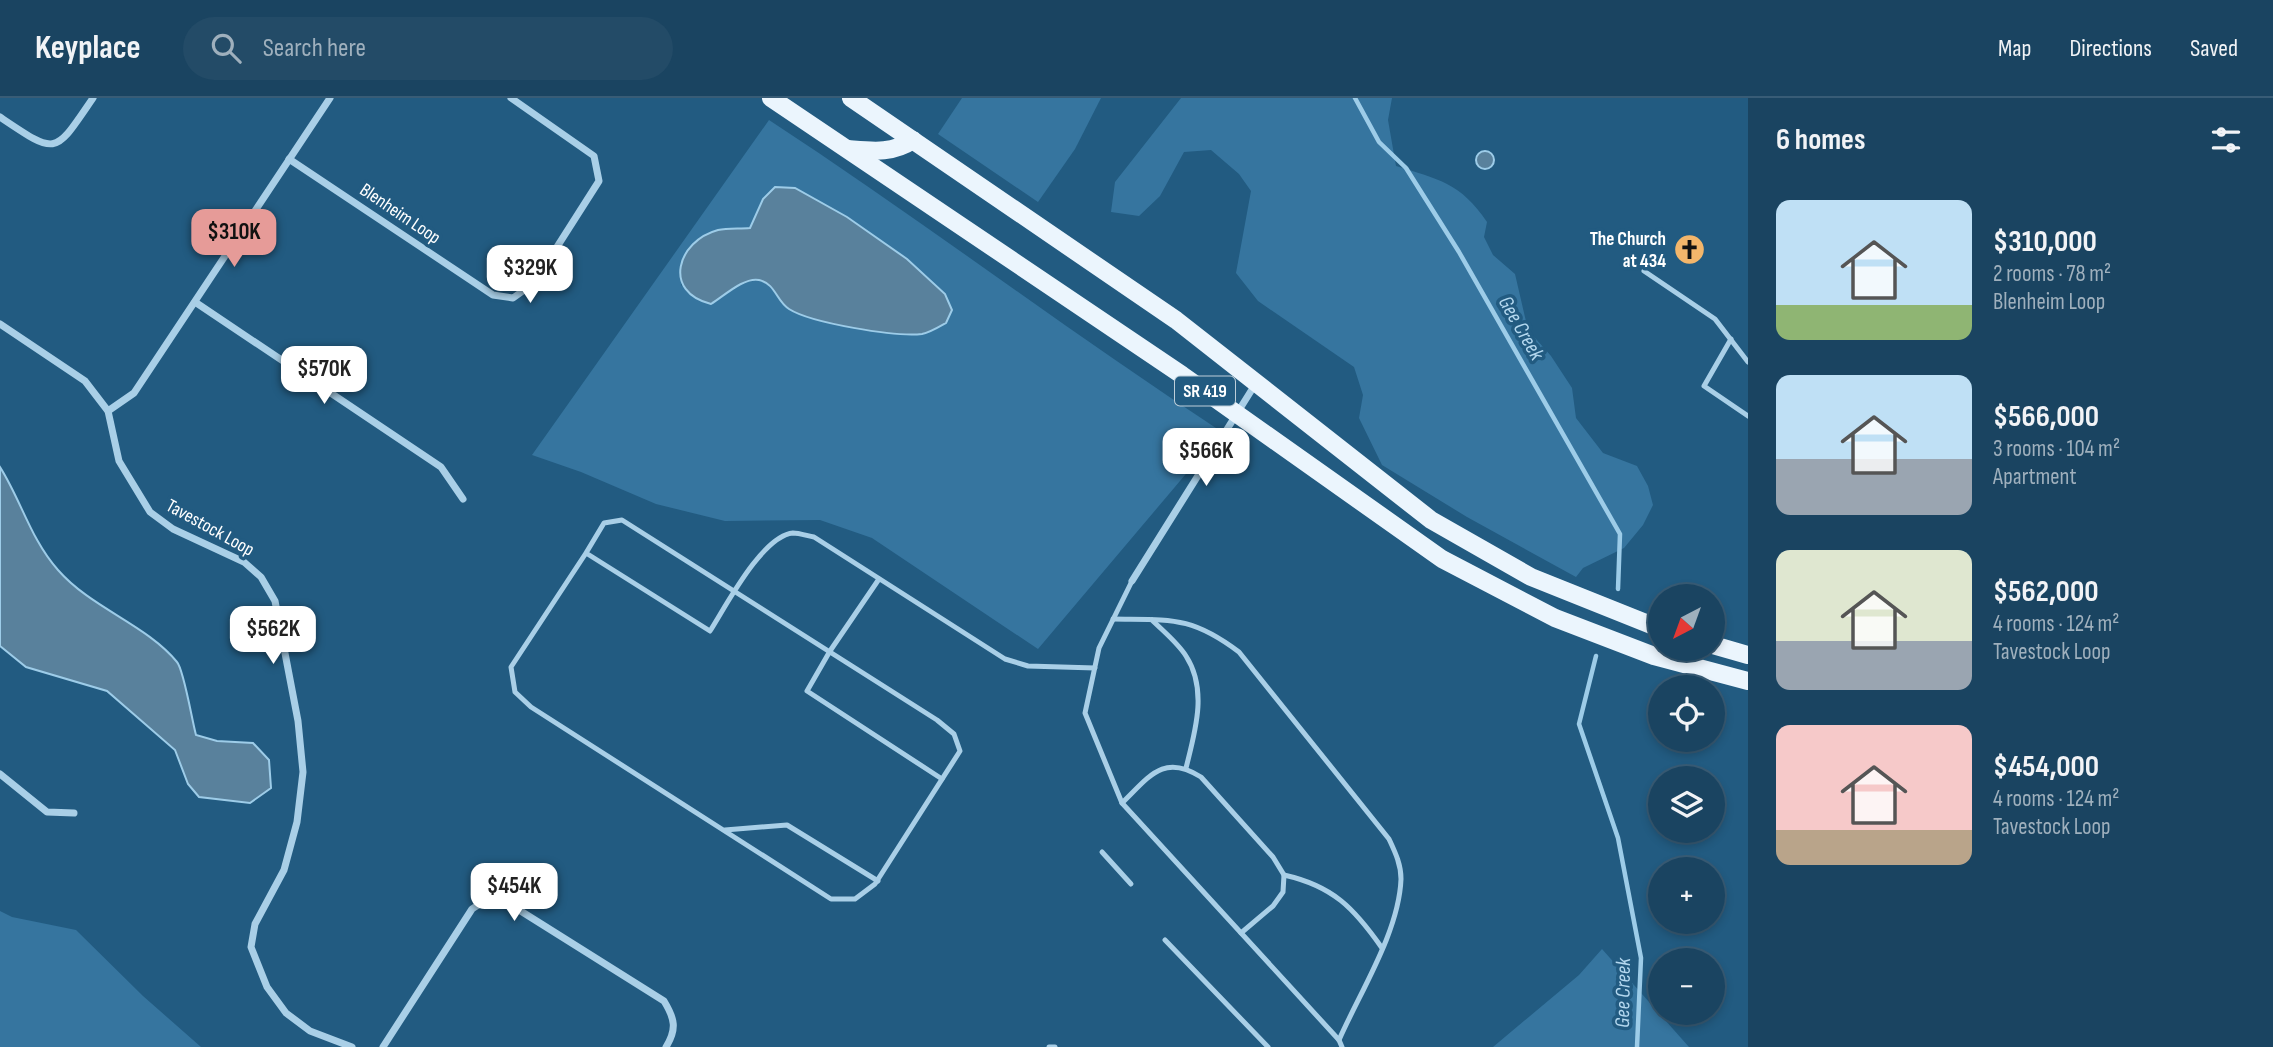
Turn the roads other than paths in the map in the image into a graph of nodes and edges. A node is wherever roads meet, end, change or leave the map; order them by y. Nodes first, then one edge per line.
1 (93, 98) edge
2 (330, 98) edge
3 (511, 98) edge
4 (771, 98) edge
5 (851, 98) edge
6 (0, 117) edge
7 (913, 140) junction
8 (848, 149) junction
9 (289, 159) junction
10 (1644, 271) dead end
11 (195, 302) junction
12 (0, 324) edge
13 (1731, 339) junction
14 (1748, 362) edge
15 (1257, 382) junction
16 (108, 411) junction
17 (1238, 414) junction
18 (1748, 416) edge
19 (463, 499) dead end
20 (586, 553) junction
21 (879, 579) junction
22 (1132, 581) joint
23 (736, 591) junction
24 (1113, 619) junction
25 (1152, 620) junction
26 (1648, 624) edge
27 (1726, 649) edge
28 (830, 651) junction
29 (1748, 655) edge
30 (1095, 668) junction
31 (1748, 681) edge
32 (1186, 768) junction
33 (0, 774) edge
34 (942, 779) junction
35 (1122, 803) junction
36 (74, 813) dead end
37 (725, 830) junction
38 (1102, 852) dead end
39 (1284, 875) junction
40 (878, 881) junction
41 (1130, 884) dead end
42 (1241, 933) junction
43 (1166, 940) dead end
44 (1382, 948) junction
45 (1339, 1040) junction
46 (352, 1047) edge
47 (383, 1047) edge
48 (666, 1047) edge
49 (1268, 1047) edge
50 (1342, 1047) edge

1 - 6 street
2 - 9 street
3 - 9 street, Blenheim Loop
4 - 8 main road, SR 419
5 - 7 main road, SR 419
7 - 8 main road
7 - 15 main road, SR 419
8 - 17 main road, SR 419
9 - 11 street
10 - 13 lane
11 - 16 street
11 - 19 street
12 - 16 street, Tavestock Loop
13 - 14 lane
13 - 18 lane
15 - 17 street
15 - 26 main road, SR 419
16 - 46 street, Tavestock Loop
17 - 22 street
17 - 31 main road, SR 419
20 - 23 lane
20 - 23 lane
20 - 37 lane
21 - 23 lane
21 - 28 lane
21 - 30 lane
22 - 24 lane
23 - 28 lane
24 - 25 lane
24 - 30 lane
25 - 32 lane
25 - 44 lane
27 - 29 main road
28 - 34 lane
28 - 34 lane
30 - 35 lane
32 - 35 lane
32 - 39 lane
33 - 36 street
34 - 40 lane
35 - 42 lane
37 - 40 lane
37 - 40 lane
38 - 41 lane
39 - 42 lane
39 - 44 lane
42 - 45 lane
43 - 49 lane
44 - 45 lane
45 - 50 lane
47 - 48 street

